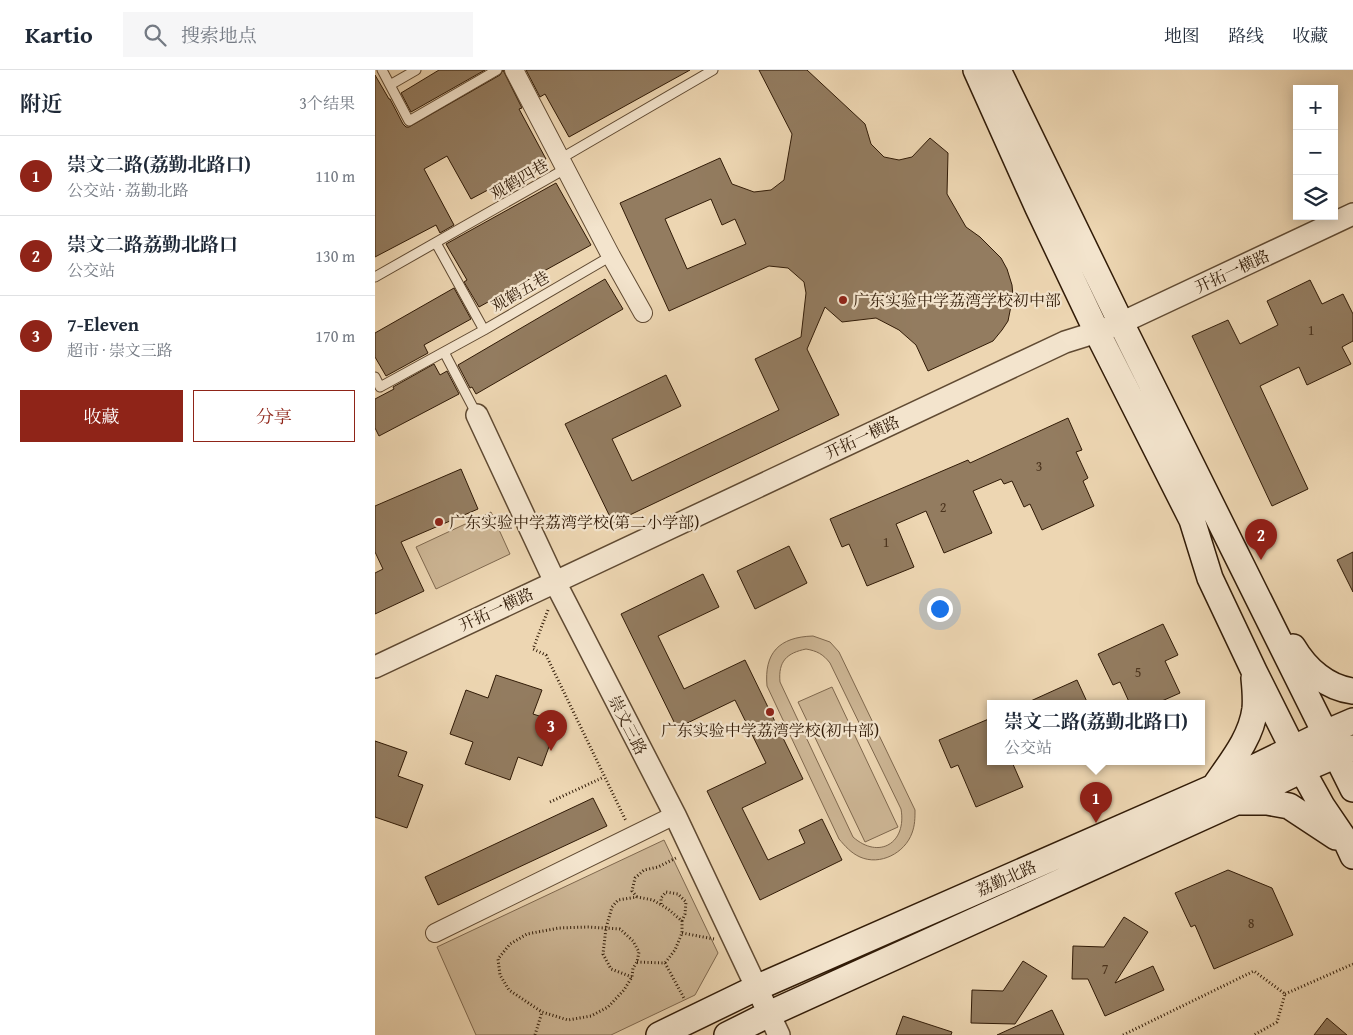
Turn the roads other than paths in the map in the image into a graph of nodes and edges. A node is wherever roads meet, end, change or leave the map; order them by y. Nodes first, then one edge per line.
1 (382, 70) edge
2 (415, 70) edge
3 (497, 70) edge
4 (514, 70) edge
5 (713, 70) edge
6 (976, 70) edge
7 (998, 70) edge
8 (390, 85) junction
9 (563, 164) junction
10 (1353, 214) edge
11 (435, 243) junction
12 (611, 256) junction
13 (375, 277) edge
14 (643, 313) dead end
15 (1121, 323) junction
16 (484, 330) junction
17 (1097, 332) junction
18 (444, 352) junction
19 (375, 377) edge
20 (477, 415) joint
21 (1243, 569) junction
22 (1210, 578) junction
23 (555, 582) junction
24 (375, 667) edge
25 (1254, 671) junction
26 (1353, 691) edge
27 (1353, 721) edge
28 (1325, 733) junction
29 (1345, 752) edge
30 (1298, 760) junction
31 (1214, 787) junction
32 (1353, 789) edge
33 (1236, 802) junction
34 (675, 815) junction
35 (1350, 850) edge
36 (435, 934) dead end
37 (756, 988) junction
38 (774, 1025) edge
39 (659, 1035) edge
40 (727, 1035) edge

1 - 8 lane
2 - 8 lane
3 - 8 lane
4 - 9 street
5 - 9 lane, 观鹤四巷
6 - 17 main road
7 - 15 main road
9 - 11 lane, 观鹤四巷
9 - 12 street
10 - 15 street, 开拓一横路
11 - 13 lane, 观鹤四巷
11 - 16 lane
12 - 14 street
12 - 16 lane, 观鹤五巷
15 - 17 street, 开拓一横路
15 - 21 main road
16 - 18 lane, 观鹤五巷
17 - 22 main road
17 - 23 street, 开拓一横路
18 - 19 lane, 观鹤五巷
18 - 20 lane
20 - 23 street, 崇文三路
21 - 22 main road
21 - 26 main road
21 - 28 main road
22 - 25 main road
23 - 24 street, 开拓一横路
23 - 34 street, 崇文三路
25 - 30 main road
25 - 31 main road
27 - 28 main road, 荔勤北路
28 - 29 main road
28 - 30 main road, 荔勤北路
29 - 30 main road, 荔勤北路
29 - 32 main road
30 - 31 main road, 荔勤北路
30 - 33 main road, 荔勤北路
30 - 35 main road
31 - 37 main road, 荔勤北路
33 - 35 main road
33 - 38 main road, 荔勤北路
34 - 36 street
34 - 37 street, 崇文三路
37 - 38 street, 崇文三路
37 - 39 main road, 荔勤北路
38 - 40 main road, 荔勤北路

